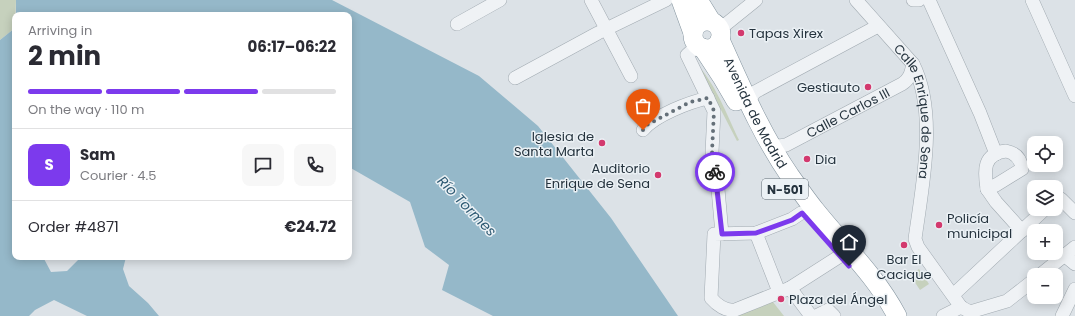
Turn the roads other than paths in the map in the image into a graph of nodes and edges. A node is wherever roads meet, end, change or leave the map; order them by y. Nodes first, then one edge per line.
1 (500, 0) edge
2 (591, 0) edge
3 (666, 0) edge
4 (681, 0) edge
5 (698, 0) edge
6 (756, 0) edge
7 (856, 0) edge
8 (913, 0) edge
9 (918, 0) edge
10 (929, 0) edge
11 (1032, 0) edge
12 (457, 24) dead end
13 (878, 26) junction
14 (606, 29) junction
15 (717, 30) junction
16 (698, 42) junction
17 (913, 64) junction
18 (631, 76) dead end
19 (514, 78) dead end
20 (1075, 94) edge
21 (708, 98) junction
22 (748, 101) junction
23 (643, 130) dead end
24 (772, 145) junction
25 (996, 154) junction
26 (987, 189) junction
27 (1063, 202) edge
28 (802, 213) junction
29 (1075, 213) edge
30 (1038, 216) edge
31 (1022, 231) junction
32 (756, 233) junction
33 (718, 234) junction
34 (1075, 247) edge
35 (1064, 255) junction
36 (840, 256) junction
37 (1075, 264) edge
38 (1048, 268) edge
39 (1027, 285) edge
40 (1075, 289) edge
41 (785, 290) junction
42 (953, 295) junction
43 (966, 309) junction
44 (811, 316) edge
45 (816, 316) edge
46 (834, 316) edge
47 (886, 316) edge
48 (897, 316) edge
49 (943, 316) edge
50 (1062, 316) edge

1 - 12 street
2 - 14 street
3 - 14 street
4 - 16 highway, Avenida de Madrid / N-501
5 - 15 highway, Avenida de Madrid / N-501
6 - 15 street
7 - 13 street, Calle Enrique de Sena
8 - 9 street
10 - 25 street
11 - 20 street
13 - 17 street, Calle Enrique de Sena
13 - 22 street
14 - 18 street
14 - 19 street
15 - 16 highway
15 - 16 highway
15 - 22 highway, Avenida de Madrid / N-501
16 - 21 street
16 - 28 highway, Avenida de Madrid / N-501
17 - 24 street, Calle Carlos III
17 - 42 street, Calle Enrique de Sena
21 - 23 street
21 - 33 street
22 - 24 highway, Avenida de Madrid / N-501
24 - 48 highway, Avenida de Madrid / N-501
25 - 26 street
25 - 26 street
26 - 31 street
27 - 29 street
28 - 32 street
28 - 36 highway, Avenida de Madrid / N-501
30 - 31 street
31 - 42 street
32 - 33 street
32 - 41 street
33 - 41 street
34 - 35 street
35 - 37 street
35 - 38 street
36 - 41 street
36 - 47 highway, Avenida de Madrid / N-501
39 - 43 street
40 - 50 street
41 - 44 street
42 - 43 street
43 - 49 street
45 - 46 street

